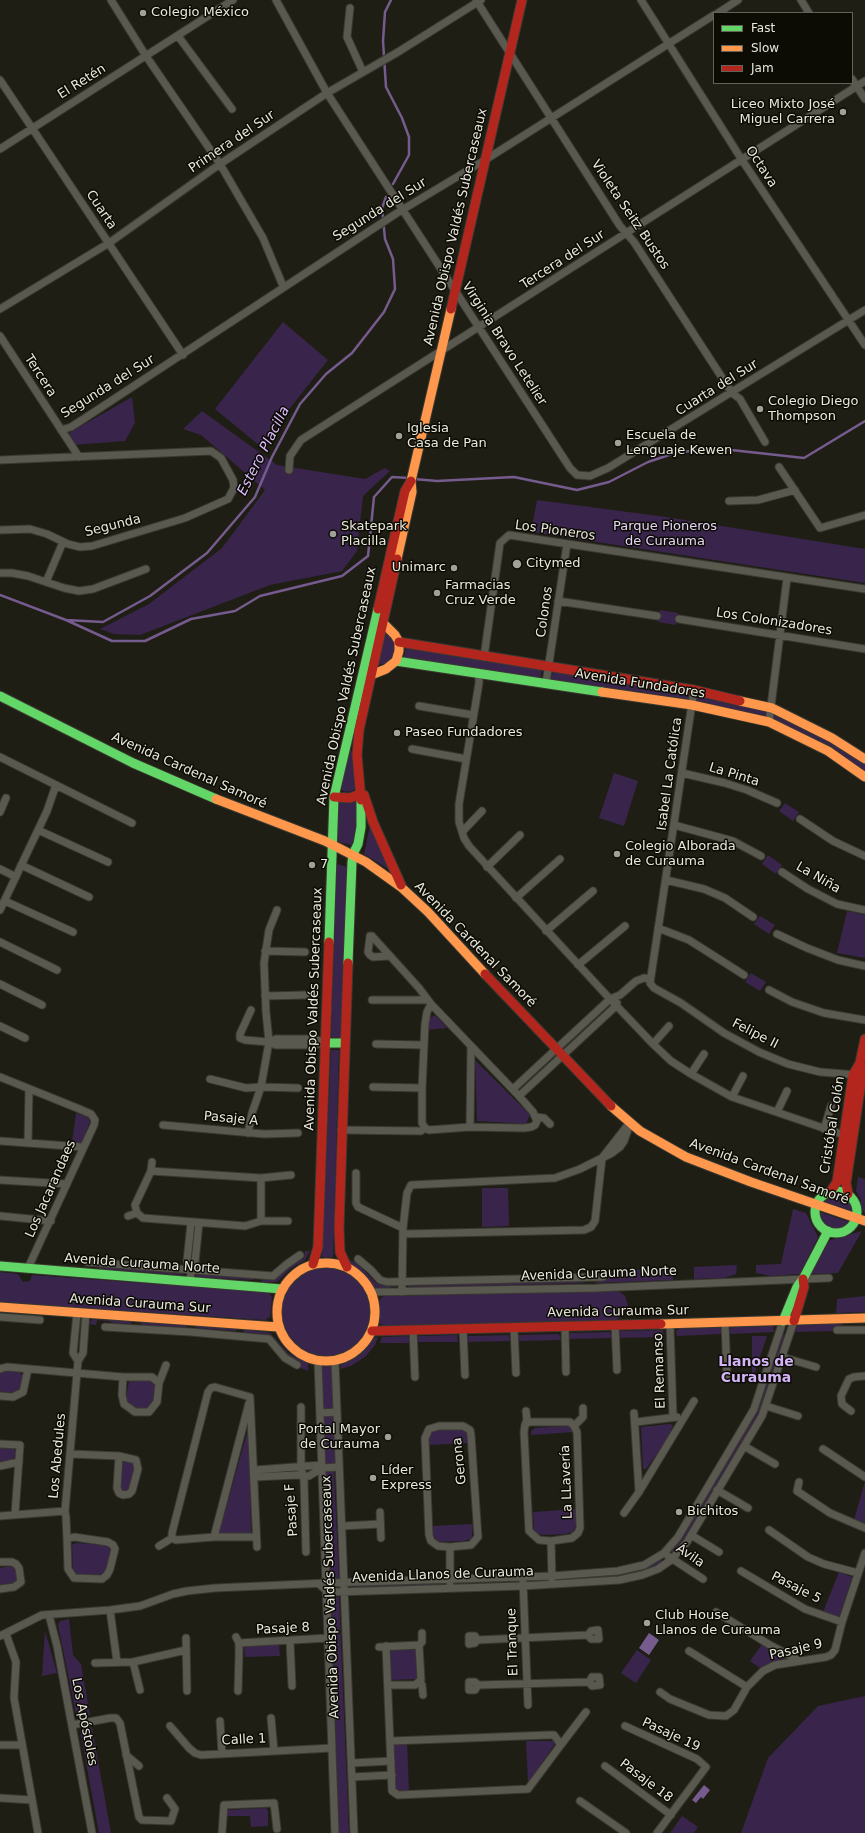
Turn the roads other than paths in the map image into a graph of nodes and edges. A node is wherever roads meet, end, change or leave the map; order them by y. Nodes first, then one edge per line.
1 (111, 0) edge
2 (234, 0) edge
3 (276, 0) edge
4 (522, 0) edge
5 (641, 0) edge
6 (738, 0) edge
7 (801, 0) edge
8 (478, 1) edge
9 (350, 8) dead end
10 (720, 12) edge
11 (808, 12) edge
12 (713, 16) edge
13 (178, 36) junction
14 (669, 43) junction
15 (509, 53) junction
16 (146, 56) junction
17 (363, 72) junction
18 (0, 80) edge
19 (853, 80) edge
20 (865, 81) edge
21 (857, 86) junction
22 (327, 93) junction
23 (865, 99) edge
24 (232, 109) dead end
25 (551, 117) junction
26 (32, 128) junction
27 (0, 149) edge
28 (485, 160) junction
29 (742, 160) junction
30 (220, 164) junction
31 (399, 211) junction
32 (627, 234) junction
33 (109, 243) junction
34 (283, 286) junction
35 (455, 290) junction
36 (0, 309) edge
37 (865, 310) edge
38 (848, 321) junction
39 (479, 328) junction
40 (0, 336) edge
41 (865, 345) edge
42 (440, 353) junction
43 (183, 355) junction
44 (732, 393) junction
45 (61, 430) junction
46 (765, 442) dead end
47 (78, 457) junction
48 (0, 460) edge
49 (779, 466) dead end
50 (289, 470) dead end
51 (577, 475) joint
52 (411, 481) junction
53 (795, 490) junction
54 (728, 501) dead end
55 (865, 515) edge
56 (0, 530) edge
57 (63, 542) junction
58 (567, 544) junction
59 (146, 569) dead end
60 (0, 573) edge
61 (787, 578) junction
62 (46, 582) junction
63 (865, 589) edge
64 (558, 601) junction
65 (657, 616) dead end
66 (679, 619) dead end
67 (382, 623) junction
68 (780, 635) junction
69 (399, 642) junction
70 (865, 649) edge
71 (484, 657) junction
72 (396, 661) junction
73 (549, 667) junction
74 (479, 673) junction
75 (371, 675) junction
76 (546, 683) junction
77 (694, 690) junction
78 (0, 696) edge
79 (692, 705) junction
80 (419, 706) dead end
81 (772, 708) junction
82 (473, 715) junction
83 (769, 722) junction
84 (412, 749) dead end
85 (0, 758) edge
86 (466, 759) junction
87 (865, 759) edge
88 (682, 773) junction
89 (358, 775) junction
90 (865, 778) edge
91 (56, 785) junction
92 (360, 794) junction
93 (334, 797) junction
94 (6, 798) dead end
95 (777, 803) dead end
96 (482, 811) dead end
97 (0, 812) edge
98 (800, 819) dead end
99 (132, 823) dead end
100 (674, 825) junction
101 (38, 830) junction
102 (462, 832) junction
103 (520, 835) dead end
104 (333, 845) junction
105 (353, 854) junction
106 (761, 856) dead end
107 (865, 856) edge
108 (560, 859) dead end
109 (108, 862) dead end
110 (21, 865) junction
111 (487, 867) junction
112 (0, 869) edge
113 (782, 872) dead end
114 (16, 877) junction
115 (666, 880) junction
116 (401, 887) junction
117 (593, 891) dead end
118 (89, 898) dead end
119 (516, 898) junction
120 (5, 900) junction
121 (0, 910) edge
122 (277, 910) dead end
123 (865, 910) edge
124 (753, 917) dead end
125 (625, 926) dead end
126 (658, 928) junction
127 (546, 931) junction
128 (73, 932) dead end
129 (777, 934) dead end
130 (0, 942) edge
131 (265, 951) junction
132 (305, 952) dead end
133 (389, 956) dead end
134 (578, 965) junction
135 (865, 966) edge
136 (57, 970) dead end
137 (744, 975) dead end
138 (650, 979) junction
139 (0, 984) edge
140 (769, 990) dead end
141 (306, 995) dead end
142 (620, 995) junction
143 (265, 996) junction
144 (372, 1000) dead end
145 (610, 1000) junction
146 (429, 1002) junction
147 (42, 1005) dead end
148 (616, 1006) junction
149 (251, 1010) dead end
150 (865, 1020) edge
151 (0, 1026) edge
152 (669, 1026) dead end
153 (25, 1038) dead end
154 (865, 1039) edge
155 (269, 1042) junction
156 (326, 1043) junction
157 (344, 1043) junction
158 (376, 1044) dead end
159 (653, 1044) junction
160 (424, 1045) junction
161 (471, 1047) junction
162 (559, 1052) junction
163 (704, 1054) dead end
164 (691, 1074) junction
165 (743, 1076) dead end
166 (860, 1076) edge
167 (0, 1077) edge
168 (210, 1079) dead end
169 (261, 1087) junction
170 (373, 1087) dead end
171 (298, 1088) dead end
172 (422, 1088) junction
173 (29, 1089) junction
174 (513, 1089) junction
175 (787, 1091) dead end
176 (519, 1096) junction
177 (732, 1097) junction
178 (831, 1106) dead end
179 (777, 1112) junction
180 (536, 1116) junction
181 (550, 1124) dead end
182 (630, 1124) junction
183 (163, 1125) dead end
184 (470, 1127) junction
185 (425, 1128) junction
186 (824, 1129) junction
187 (341, 1130) junction
188 (248, 1133) junction
189 (298, 1133) dead end
190 (844, 1135) junction
191 (0, 1141) edge
192 (28, 1142) junction
193 (83, 1147) junction
194 (602, 1158) junction
195 (152, 1162) dead end
196 (151, 1171) junction
197 (356, 1173) dead end
198 (291, 1175) dead end
199 (261, 1178) junction
200 (0, 1180) edge
201 (67, 1184) junction
202 (831, 1191) junction
203 (848, 1194) junction
204 (816, 1205) junction
205 (137, 1213) junction
206 (0, 1216) edge
207 (128, 1216) dead end
208 (861, 1219) edge
209 (51, 1221) junction
210 (261, 1221) junction
211 (288, 1221) dead end
212 (191, 1223) junction
213 (199, 1223) junction
214 (403, 1231) junction
215 (828, 1231) junction
216 (300, 1255) dead end
217 (358, 1259) dead end
218 (87, 1262) dead end
219 (95, 1263) junction
220 (313, 1264) junction
221 (0, 1266) edge
222 (191, 1267) junction
223 (347, 1267) junction
224 (28, 1268) junction
225 (94, 1274) junction
226 (258, 1275) junction
227 (582, 1277) junction
228 (602, 1277) dead end
229 (829, 1278) dead end
230 (803, 1279) junction
231 (190, 1281) junction
232 (402, 1282) junction
233 (257, 1287) junction
234 (596, 1288) junction
235 (282, 1289) junction
236 (371, 1292) junction
237 (402, 1292) junction
238 (5, 1307) edge
239 (82, 1313) junction
240 (0, 1317) edge
241 (137, 1317) junction
242 (9, 1318) junction
243 (865, 1318) edge
244 (846, 1319) junction
245 (40, 1320) dead end
246 (192, 1321) junction
247 (783, 1321) junction
248 (794, 1321) junction
249 (725, 1323) junction
250 (670, 1324) junction
251 (240, 1325) junction
252 (615, 1325) junction
253 (104, 1327) dead end
254 (278, 1327) junction
255 (565, 1327) junction
256 (514, 1328) junction
257 (136, 1329) junction
258 (463, 1329) junction
259 (413, 1330) junction
260 (837, 1330) dead end
261 (846, 1330) junction
262 (865, 1330) edge
263 (372, 1331) junction
264 (191, 1332) junction
265 (239, 1336) junction
266 (782, 1357) junction
267 (318, 1361) junction
268 (335, 1361) junction
269 (166, 1365) dead end
270 (297, 1365) dead end
271 (816, 1367) dead end
272 (0, 1369) edge
273 (28, 1369) junction
274 (617, 1370) dead end
275 (77, 1372) junction
276 (566, 1372) dead end
277 (516, 1374) dead end
278 (465, 1375) dead end
279 (727, 1376) dead end
280 (865, 1376) edge
281 (123, 1377) junction
282 (415, 1377) dead end
283 (159, 1383) junction
284 (0, 1396) edge
285 (250, 1397) junction
286 (694, 1401) dead end
287 (766, 1406) junction
288 (301, 1407) dead end
289 (583, 1408) dead end
290 (851, 1411) dead end
291 (337, 1412) junction
292 (526, 1412) dead end
293 (320, 1413) junction
294 (634, 1414) dead end
295 (798, 1416) dead end
296 (673, 1417) junction
297 (684, 1417) junction
298 (636, 1422) junction
299 (525, 1425) junction
300 (574, 1426) junction
301 (0, 1444) edge
302 (744, 1446) junction
303 (823, 1449) dead end
304 (70, 1454) junction
305 (119, 1456) junction
306 (19, 1462) junction
307 (774, 1464) dead end
308 (0, 1466) edge
309 (301, 1467) junction
310 (322, 1467) junction
311 (339, 1467) junction
312 (255, 1473) junction
313 (302, 1477) junction
314 (865, 1477) edge
315 (799, 1482) dead end
316 (717, 1490) junction
317 (639, 1492) junction
318 (748, 1508) dead end
319 (65, 1511) junction
320 (380, 1512) dead end
321 (624, 1513) dead end
322 (15, 1514) junction
323 (0, 1516) edge
324 (380, 1524) junction
325 (342, 1526) junction
326 (865, 1528) edge
327 (769, 1530) dead end
328 (691, 1535) junction
329 (214, 1537) junction
330 (256, 1537) junction
331 (172, 1538) junction
332 (381, 1538) dead end
333 (67, 1539) junction
334 (551, 1541) junction
335 (159, 1546) dead end
336 (257, 1547) dead end
337 (450, 1547) junction
338 (306, 1552) dead end
339 (719, 1552) dead end
340 (664, 1553) junction
341 (865, 1553) edge
342 (671, 1560) junction
343 (0, 1562) edge
344 (741, 1572) dead end
345 (858, 1573) junction
346 (552, 1576) junction
347 (523, 1577) junction
348 (450, 1579) junction
349 (703, 1579) dead end
350 (344, 1582) junction
351 (552, 1584) junction
352 (324, 1586) junction
353 (523, 1586) junction
354 (450, 1588) junction
355 (0, 1589) edge
356 (344, 1592) junction
357 (110, 1610) junction
358 (716, 1612) dead end
359 (49, 1615) junction
360 (842, 1622) junction
361 (422, 1633) dead end
362 (3, 1635) edge
363 (588, 1636) dead end
364 (186, 1638) dead end
365 (328, 1638) junction
366 (525, 1638) junction
367 (477, 1640) dead end
368 (290, 1641) junction
369 (419, 1644) junction
370 (186, 1650) junction
371 (689, 1651) dead end
372 (800, 1661) junction
373 (117, 1662) junction
374 (133, 1662) junction
375 (95, 1663) dead end
376 (420, 1682) junction
377 (589, 1682) dead end
378 (527, 1683) junction
379 (388, 1685) junction
380 (478, 1685) dead end
381 (292, 1686) dead end
382 (747, 1687) junction
383 (140, 1690) dead end
384 (187, 1691) dead end
385 (238, 1691) dead end
386 (660, 1692) dead end
387 (423, 1696) dead end
388 (528, 1705) dead end
389 (586, 1712) dead end
390 (271, 1718) dead end
391 (220, 1721) dead end
392 (72, 1725) junction
393 (170, 1726) dead end
394 (625, 1726) dead end
395 (391, 1741) junction
396 (0, 1745) edge
397 (22, 1745) junction
398 (560, 1746) junction
399 (332, 1748) junction
400 (274, 1751) junction
401 (222, 1753) junction
402 (126, 1755) junction
403 (391, 1761) junction
404 (352, 1763) junction
405 (139, 1766) dead end
406 (605, 1766) dead end
407 (392, 1775) junction
408 (352, 1777) junction
409 (0, 1798) edge
410 (167, 1798) dead end
411 (32, 1800) junction
412 (580, 1800) dead end
413 (671, 1816) junction
414 (277, 1829) dead end
415 (38, 1833) edge
416 (92, 1833) edge
417 (222, 1833) edge
418 (335, 1833) edge
419 (354, 1833) edge
420 (626, 1833) edge
421 (657, 1833) edge

1 - 16 street
2 - 13 street, El Retén
3 - 22 street, Virginia Bravo Letelier
4 - 15 street, Avenida Obispo Valdés Subercaseaux
5 - 14 street, Octava
6 - 10 street
7 - 11 street
8 - 15 street, Violeta Seitz Bustos
8 - 17 street, Primera del Sur
9 - 17 street
12 - 14 street, Segunda del Sur
13 - 16 street, El Retén
13 - 24 street
14 - 25 street, Segunda del Sur
14 - 29 street, Octava
15 - 25 street, Violeta Seitz Bustos
15 - 28 street, Avenida Obispo Valdés Subercaseaux
16 - 26 street, El Retén
16 - 30 street
17 - 22 street, Primera del Sur
18 - 26 street, Cuarta
19 - 21 street
20 - 21 street, Tercera del Sur
21 - 23 street
21 - 29 street, Tercera del Sur
22 - 30 street, Primera del Sur
22 - 31 street, Virginia Bravo Letelier
25 - 28 street, Segunda del Sur
25 - 32 street, Violeta Seitz Bustos
26 - 27 street, El Retén
26 - 33 street, Cuarta
28 - 31 street, Segunda del Sur
28 - 35 street, Avenida Obispo Valdés Subercaseaux
29 - 32 street, Tercera del Sur
29 - 38 street, Octava
30 - 33 street, Primera del Sur
30 - 34 street
31 - 34 street, Segunda del Sur
31 - 35 street, Virginia Bravo Letelier
32 - 39 street, Tercera del Sur
32 - 44 street, Violeta Seitz Bustos
33 - 36 street, Primera del Sur
33 - 43 street, Cuarta
34 - 43 street, Segunda del Sur
35 - 39 street, Virginia Bravo Letelier
35 - 42 street, Avenida Obispo Valdés Subercaseaux
37 - 38 street, Cuarta del Sur
38 - 41 street, Octava
38 - 44 street, Cuarta del Sur
39 - 42 street, Tercera del Sur
39 - 51 street, Virginia Bravo Letelier
40 - 45 street, Tercera
42 - 50 street, Tercera del Sur
42 - 52 street, Avenida Obispo Valdés Subercaseaux
43 - 45 street, Segunda del Sur
44 - 46 street, Violeta Seitz Bustos
44 - 51 street, Cuarta del Sur
45 - 47 street, Tercera
47 - 48 street
47 - 57 street, Segunda
49 - 53 street
52 - 67 street, Avenida Obispo Valdés Subercaseaux
52 - 93 street, Avenida Obispo Valdés Subercaseaux
53 - 54 street
53 - 55 street
56 - 57 street, Segunda
57 - 62 street
58 - 61 street, Los Pioneros
58 - 64 street, Colonos
58 - 71 street, Los Pioneros
59 - 62 street
60 - 62 street
61 - 63 street, Los Pioneros
61 - 68 street
64 - 65 street
64 - 73 street, Colonos
66 - 68 street, Los Colonizadores
67 - 69 street
67 - 75 street, Avenida Obispo Valdés Subercaseaux
68 - 70 street, Los Colonizadores
68 - 81 street
69 - 71 street, Avenida Fundadores
69 - 72 street
71 - 73 street, Avenida Fundadores
72 - 74 street, Avenida Fundadores
72 - 75 street
73 - 76 street, Colonos
73 - 77 street, Avenida Fundadores
74 - 76 street, Avenida Fundadores
74 - 82 street
75 - 89 street, Avenida Obispo Valdés Subercaseaux
76 - 79 street, Avenida Fundadores
77 - 79 street, Isabel La Católica
77 - 81 street, Avenida Fundadores
78 - 104 street, Avenida Cardenal Samoré
79 - 83 street, Avenida Fundadores
79 - 88 street, Isabel La Católica
80 - 82 street
81 - 83 street
81 - 87 street, Avenida Fundadores
82 - 86 street
83 - 90 street, Avenida Fundadores
84 - 86 street
85 - 91 street
86 - 102 street
88 - 95 street, La Pinta
88 - 100 street, Isabel La Católica
89 - 92 street, Avenida Obispo Valdés Subercaseaux
89 - 116 street
91 - 99 street
91 - 101 street
92 - 93 street
92 - 105 street, Avenida Obispo Valdés Subercaseaux
93 - 104 street, Avenida Obispo Valdés Subercaseaux
94 - 97 street
96 - 102 street
98 - 107 street
100 - 106 street
100 - 115 street, Isabel La Católica
101 - 109 street
101 - 110 street
102 - 111 street
103 - 111 street
104 - 105 street, Avenida Cardenal Samoré
104 - 156 street, Avenida Obispo Valdés Subercaseaux
105 - 116 street, Avenida Cardenal Samoré
105 - 157 street, Avenida Obispo Valdés Subercaseaux
108 - 119 street
110 - 114 street
110 - 118 street
111 - 119 street
112 - 114 street
113 - 123 street, La Niña
114 - 120 street
115 - 124 street
115 - 126 street, Isabel La Católica
116 - 162 street, Avenida Cardenal Samoré
117 - 127 street
119 - 127 street
120 - 121 street
120 - 128 street
122 - 131 street
125 - 134 street
126 - 137 street
126 - 138 street, Isabel La Católica
127 - 134 street
129 - 135 street
130 - 136 street
131 - 132 street
131 - 143 street
133 - 146 street
134 - 145 street
138 - 142 street
138 - 166 street, Felipe II
139 - 147 street
140 - 150 street
141 - 143 street
142 - 145 street
142 - 148 street
143 - 155 street
144 - 146 street
145 - 148 street
145 - 162 street
146 - 160 street
146 - 161 street
148 - 159 street
148 - 162 street
149 - 155 street
151 - 153 street
152 - 159 street
154 - 166 street, Cristóbal Colón
155 - 156 street
155 - 169 street
156 - 157 street
156 - 220 street, Avenida Obispo Valdés Subercaseaux
157 - 187 street, Avenida Obispo Valdés Subercaseaux
158 - 160 street
159 - 164 street
160 - 172 street
161 - 174 street
161 - 184 street
162 - 174 street
162 - 176 street
162 - 182 street, Avenida Cardenal Samoré
163 - 164 street
164 - 177 street
165 - 177 street
166 - 190 street, Cristóbal Colón
166 - 203 street, Cristóbal Colón
167 - 173 street
168 - 169 street
169 - 171 street
169 - 188 street
170 - 172 street
172 - 185 street
173 - 192 street
173 - 193 street, Los Jacarandaes
174 - 176 street
175 - 179 street
176 - 180 street
177 - 179 street
178 - 186 street
179 - 186 street
180 - 181 street
180 - 184 street
182 - 194 street
182 - 204 street, Avenida Cardenal Samoré
183 - 188 street, Pasaje A
184 - 185 street
185 - 187 street
186 - 190 street
187 - 223 street, Avenida Obispo Valdés Subercaseaux
188 - 189 street, Pasaje A
190 - 202 street, Cristóbal Colón
191 - 192 street
192 - 193 street
193 - 201 street, Los Jacarandaes
194 - 214 street
194 - 214 street
195 - 196 street
196 - 199 street
196 - 205 street
197 - 214 street
198 - 199 street
199 - 210 street
200 - 201 street
201 - 209 street, Los Jacarandaes
202 - 203 street
202 - 204 street
203 - 208 street
204 - 208 street, Avenida Cardenal Samoré
204 - 215 street
205 - 207 street
205 - 212 street
206 - 209 street
208 - 215 street
209 - 224 street, Los Jacarandaes
210 - 211 street
210 - 213 street
212 - 213 street
212 - 222 street
213 - 222 street
214 - 232 street
215 - 230 street, Avenida Llanos de Curauma
216 - 226 street
217 - 232 street
218 - 219 street
219 - 222 street
219 - 225 street
220 - 223 street
220 - 235 street
221 - 224 street, Avenida Curauma Norte
222 - 226 street
222 - 231 street
223 - 236 street
224 - 225 street, Avenida Curauma Norte
225 - 231 street, Avenida Curauma Norte
226 - 233 street
227 - 228 street
227 - 232 street
227 - 234 street
229 - 230 street, Avenida Curauma Norte
230 - 234 street, Avenida Curauma Norte
230 - 247 street, Avenida Llanos de Curauma
230 - 248 street, Avenida Llanos de Curauma
231 - 233 street, Avenida Curauma Norte
232 - 237 street
233 - 235 street, Avenida Curauma Norte
234 - 237 street, Avenida Curauma Norte
235 - 254 street
236 - 237 street, Avenida Curauma Norte
236 - 263 street
238 - 239 street, Avenida Curauma Sur
238 - 242 street
239 - 241 street, Avenida Curauma Sur
239 - 275 street, Los Abedules
240 - 242 street
241 - 246 street, Avenida Curauma Sur
241 - 257 street
242 - 245 street
243 - 244 street, Avenida Curauma Sur
244 - 248 street, Avenida Curauma Sur
244 - 261 street
246 - 251 street, Avenida Curauma Sur
246 - 264 street
247 - 248 street, Avenida Curauma Sur
247 - 249 street, Avenida Curauma Sur
247 - 340 street, Avenida Llanos de Curauma
248 - 266 street, Avenida Llanos de Curauma
249 - 250 street, Avenida Curauma Sur
249 - 279 street
250 - 252 street, Avenida Curauma Sur
250 - 296 street, El Remanso
251 - 254 street, Avenida Curauma Sur
251 - 265 street
252 - 255 street, Avenida Curauma Sur
252 - 274 street
253 - 257 street
254 - 267 street
255 - 256 street, Avenida Curauma Sur
255 - 276 street
256 - 258 street, Avenida Curauma Sur
256 - 277 street
257 - 264 street
258 - 259 street, Avenida Curauma Sur
258 - 278 street
259 - 263 street, Avenida Curauma Sur
259 - 282 street
260 - 261 street
261 - 262 street
263 - 268 street
264 - 265 street
265 - 270 street
266 - 271 street
266 - 287 street, Avenida Llanos de Curauma
267 - 268 street
267 - 293 street, Avenida Obispo Valdés Subercaseaux
268 - 291 street, Avenida Obispo Valdés Subercaseaux
269 - 283 street
272 - 273 street
273 - 275 street
273 - 284 street
275 - 281 street
275 - 304 street, Los Abedules
280 - 290 street
281 - 283 street
281 - 283 street
285 - 312 street
285 - 329 street
285 - 331 street
286 - 297 street, El Remanso
287 - 295 street
287 - 302 street, Avenida Llanos de Curauma
288 - 309 street
289 - 300 street, La LLavería
291 - 293 street
291 - 311 street, Avenida Obispo Valdés Subercaseaux
292 - 299 street, La LLavería
293 - 310 street, Avenida Obispo Valdés Subercaseaux
294 - 298 street
296 - 297 street, El Remanso
296 - 298 street, El Remanso
297 - 317 street, El Remanso
298 - 317 street
299 - 300 street, La LLavería
299 - 334 street, La LLavería
300 - 334 street, La LLavería
301 - 306 street
302 - 307 street
302 - 316 street, Avenida Llanos de Curauma
303 - 314 street
304 - 305 street
304 - 319 street, Los Abedules
305 - 305 street
306 - 308 street
306 - 322 street
309 - 310 street
309 - 312 street
309 - 313 street, Pasaje F
310 - 311 street
310 - 313 street
310 - 352 street, Avenida Obispo Valdés Subercaseaux
311 - 325 street, Avenida Obispo Valdés Subercaseaux
312 - 313 street
312 - 330 street
313 - 338 street, Pasaje F
315 - 326 street
316 - 318 street
316 - 328 street, Avenida Llanos de Curauma
317 - 321 street, El Remanso
319 - 322 street, Los Abedules
319 - 333 street
320 - 324 street
322 - 323 street, Los Abedules
324 - 325 street
324 - 332 street
325 - 350 street, Avenida Obispo Valdés Subercaseaux
327 - 345 street
328 - 339 street
328 - 342 street, Avenida Llanos de Curauma
329 - 330 street
329 - 331 street
330 - 336 street
331 - 335 street
333 - 333 street
334 - 346 street
337 - 337 street, Gerona
337 - 348 street
340 - 342 street, Ávila
340 - 346 street, Avenida Llanos de Curauma
341 - 345 street
342 - 349 street, Ávila
342 - 351 street, Avenida Llanos de Curauma
343 - 355 street
344 - 360 street, Pasaje 5
345 - 360 street
346 - 347 street, Avenida Llanos de Curauma
346 - 351 street
347 - 348 street, Avenida Llanos de Curauma
347 - 353 street, El Tranque
348 - 350 street, Avenida Llanos de Curauma
348 - 354 street
350 - 352 street, Avenida Llanos de Curauma
350 - 356 street, Avenida Obispo Valdés Subercaseaux
351 - 353 street, Avenida Llanos de Curauma
352 - 356 street, Avenida Llanos de Curauma
352 - 357 street
352 - 365 street, Avenida Obispo Valdés Subercaseaux
353 - 354 street, Avenida Llanos de Curauma
353 - 366 street, El Tranque
354 - 356 street, Avenida Llanos de Curauma
356 - 404 street, Avenida Obispo Valdés Subercaseaux
357 - 359 street
357 - 373 street
358 - 372 street
359 - 362 street
359 - 392 street, Los Apóstoles
360 - 372 street, Pasaje 9
361 - 369 street
362 - 397 street
363 - 366 street
364 - 370 street
365 - 368 street, Pasaje 8
365 - 399 street, Avenida Obispo Valdés Subercaseaux
366 - 367 street
366 - 378 street, El Tranque
368 - 381 street
368 - 385 street, Pasaje 8
369 - 376 street
369 - 379 street
370 - 374 street
370 - 384 street
371 - 382 street
372 - 382 street, Pasaje 9
373 - 374 street
373 - 375 street
374 - 383 street
376 - 379 street
376 - 387 street
377 - 378 street
378 - 380 street
378 - 388 street, El Tranque
379 - 395 street
382 - 386 street, Pasaje 9
389 - 398 street
390 - 400 street
391 - 401 street
392 - 402 street
392 - 416 street, Los Apóstoles
393 - 401 street, Calle 1
394 - 413 street, Pasaje 19
395 - 398 street
395 - 403 street
396 - 397 street
397 - 411 street
398 - 407 street
399 - 400 street, Calle 1
399 - 418 street, Avenida Obispo Valdés Subercaseaux
400 - 401 street, Calle 1
402 - 405 street
402 - 410 street
403 - 404 street
403 - 407 street
404 - 408 street, Avenida Obispo Valdés Subercaseaux
406 - 413 street, Pasaje 18
407 - 408 street
408 - 419 street, Avenida Obispo Valdés Subercaseaux
409 - 411 street
411 - 415 street
412 - 420 street
413 - 421 street
414 - 417 street

